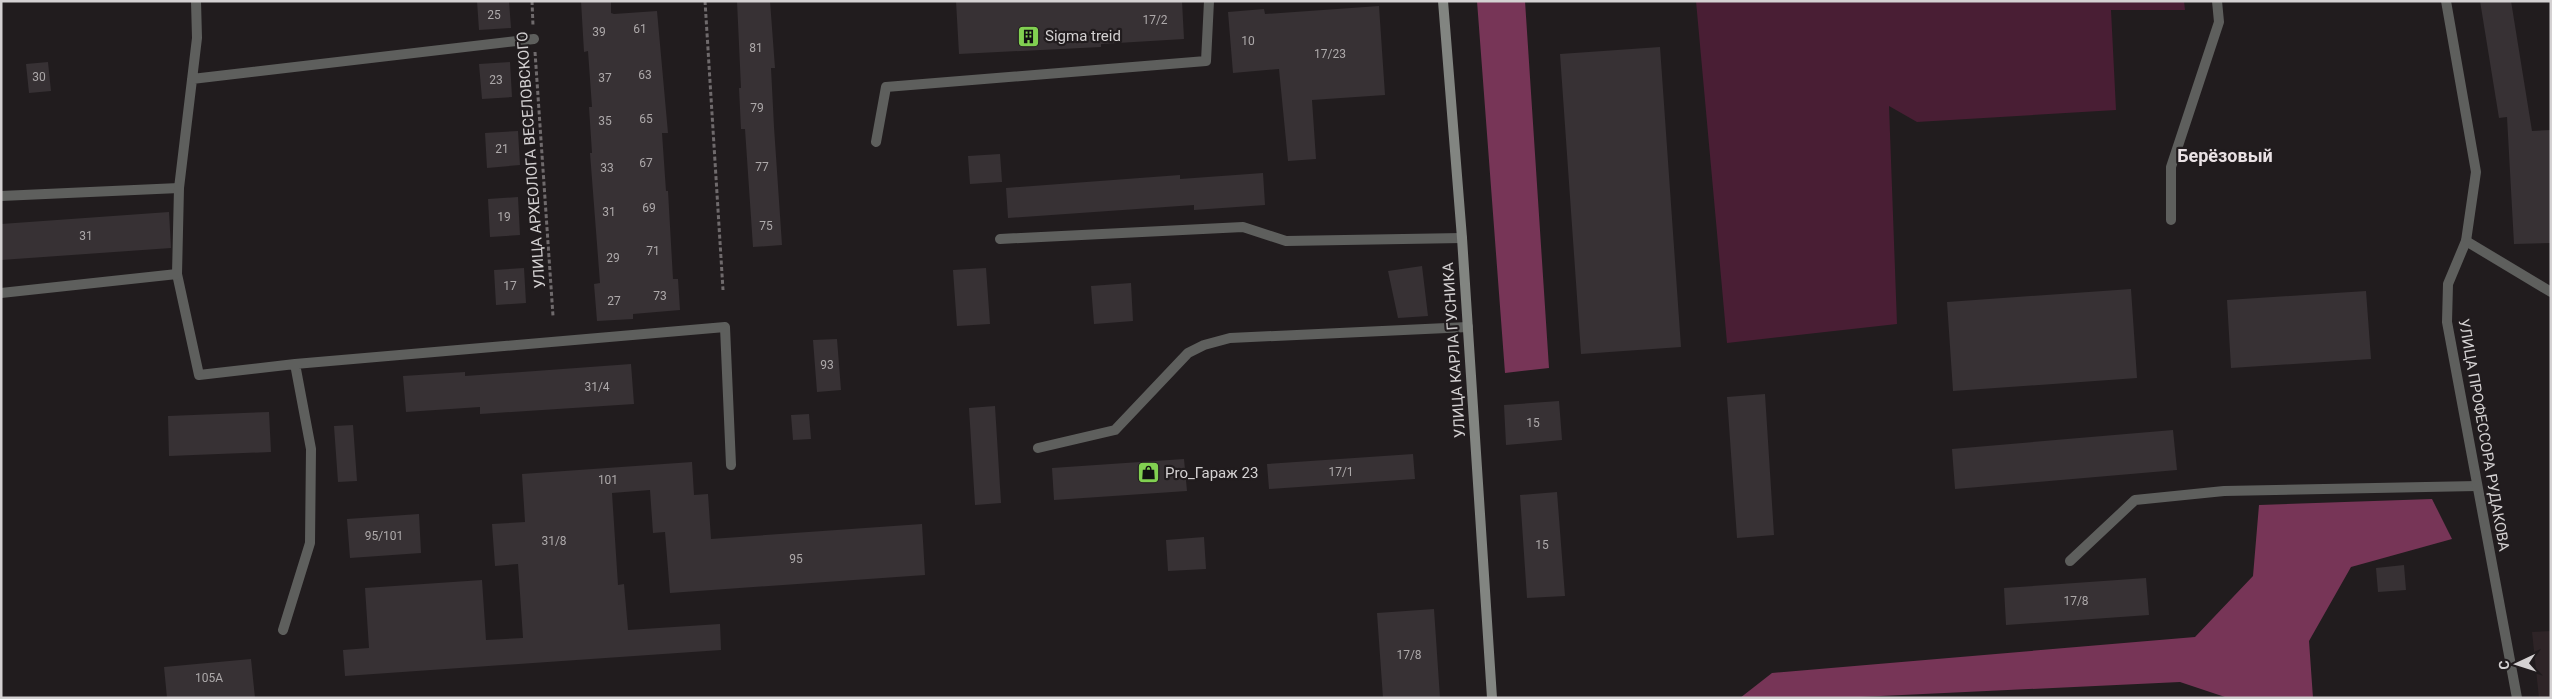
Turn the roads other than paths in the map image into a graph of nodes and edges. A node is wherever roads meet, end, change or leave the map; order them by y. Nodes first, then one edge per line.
1 (196, 1) edge
2 (1209, 1) edge
3 (1443, 1) edge
4 (2217, 1) edge
5 (2446, 1) edge
6 (534, 39) road end
7 (192, 79) junction
8 (876, 142) dead end
9 (179, 188) junction
10 (1, 196) edge
11 (2171, 220) dead end
12 (1462, 238) junction
13 (1000, 239) dead end
14 (2466, 240) junction
15 (178, 274) junction
16 (2551, 292) edge
17 (1, 293) edge
18 (1468, 327) junction
19 (295, 364) junction
20 (1038, 448) dead end
21 (731, 465) dead end
22 (2477, 486) junction
23 (2070, 561) dead end
24 (283, 630) dead end
25 (1492, 698) edge
26 (2517, 698) edge

1 - 7 street
2 - 8 street
3 - 12 street, УЛИЦА КАРЛА ГУСНИКА
4 - 11 street
5 - 14 street, УЛИЦА ПРОФЕССОРА РУДАКОВА
6 - 7 street
7 - 9 street
9 - 10 street
9 - 15 street
12 - 13 street
12 - 18 street, УЛИЦА КАРЛА ГУСНИКА
14 - 16 street
14 - 22 street, УЛИЦА ПРОФЕССОРА РУДАКОВА
15 - 17 street
15 - 19 street
18 - 20 street
18 - 25 street, УЛИЦА КАРЛА ГУСНИКА
19 - 21 street
19 - 24 street
22 - 23 street
22 - 26 street, УЛИЦА ПРОФЕССОРА РУДАКОВА

